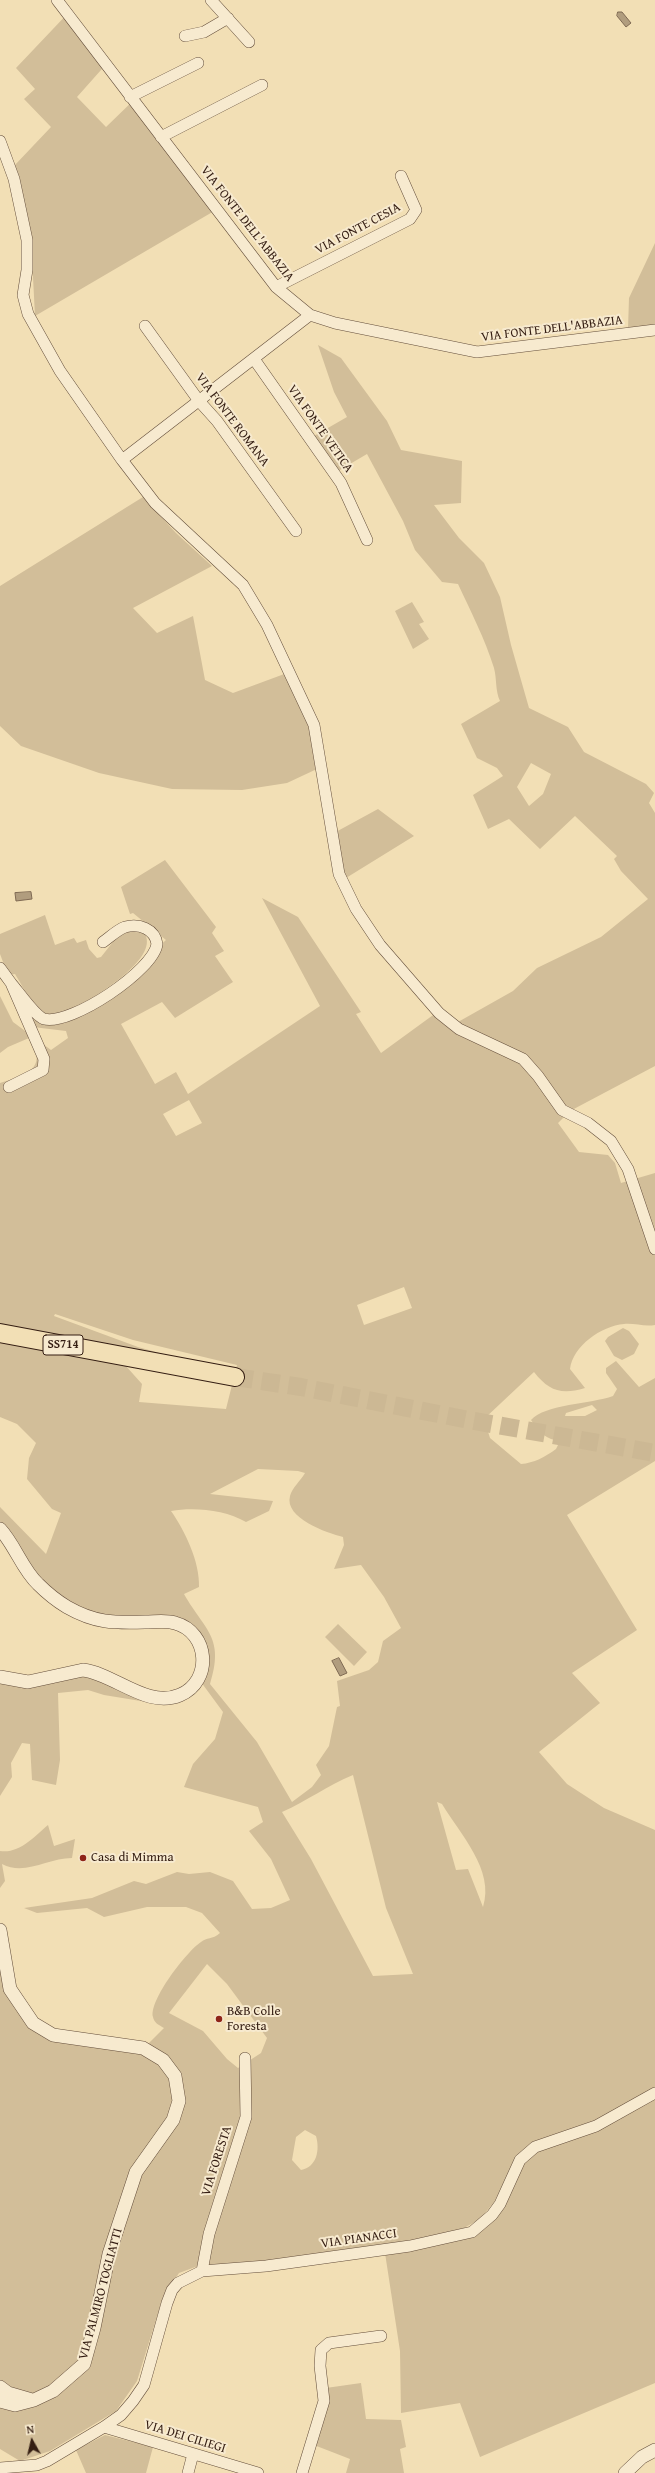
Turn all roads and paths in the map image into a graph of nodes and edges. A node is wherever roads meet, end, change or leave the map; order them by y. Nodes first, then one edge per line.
1 (57, 0) edge
2 (211, 0) edge
3 (228, 18) junction
4 (184, 36) dead end
5 (249, 42) dead end
6 (198, 63) dead end
7 (262, 85) dead end
8 (130, 97) junction
9 (161, 137) junction
10 (0, 141) edge
11 (401, 176) dead end
12 (276, 287) junction
13 (310, 315) junction
14 (145, 326) dead end
15 (655, 330) edge
16 (254, 359) junction
17 (199, 401) junction
18 (122, 460) junction
19 (296, 531) dead end
20 (367, 540) dead end
21 (103, 942) dead end
22 (0, 968) edge
23 (11, 983) junction
24 (9, 1087) dead end
25 (655, 1249) edge
26 (0, 1333) edge
27 (235, 1377) tunnel mouth
28 (0, 1529) edge
29 (0, 1677) edge
30 (0, 1930) edge
31 (245, 2058) dead end
32 (655, 2092) edge
33 (202, 2271) junction
34 (381, 2336) dead end
35 (0, 2387) edge
36 (34, 2400) junction
37 (0, 2401) edge
38 (104, 2427) junction
39 (655, 2450) edge
40 (193, 2454) junction
41 (0, 2468) edge
42 (188, 2473) edge
43 (258, 2473) edge
44 (302, 2473) edge
45 (625, 2473) edge

1 - 8 street, VIA FONTE DELL'ABBAZIA
2 - 3 street
3 - 4 street
3 - 5 street
6 - 8 street
7 - 9 street
8 - 9 street, VIA FONTE DELL'ABBAZIA
9 - 12 street, VIA FONTE DELL'ABBAZIA
10 - 18 street
11 - 12 street, VIA FONTE CESIA
12 - 13 street, VIA FONTE DELL'ABBAZIA
13 - 15 street, VIA FONTE DELL'ABBAZIA
13 - 16 street
14 - 17 street, VIA FONTE ROMANA
16 - 17 street
16 - 20 street, VIA FONTE VETICA
17 - 18 street
17 - 19 street, VIA FONTE ROMANA
18 - 25 street
21 - 23 street
22 - 23 street
23 - 24 street
26 - 27 highway, SS714
28 - 29 street
30 - 36 street, VIA PALMIRO TOGLIATTI
31 - 33 street, VIA FORESTA
32 - 33 street, VIA PIANACCI
33 - 38 street, VIA PIANACCI
34 - 44 street
35 - 36 street
36 - 37 street, VIA PALMIRO TOGLIATTI
38 - 40 street, VIA DEI CILIEGI
38 - 41 street, VIA PIANACCI
39 - 45 street
40 - 42 street
40 - 43 street, VIA DEI CILIEGI

